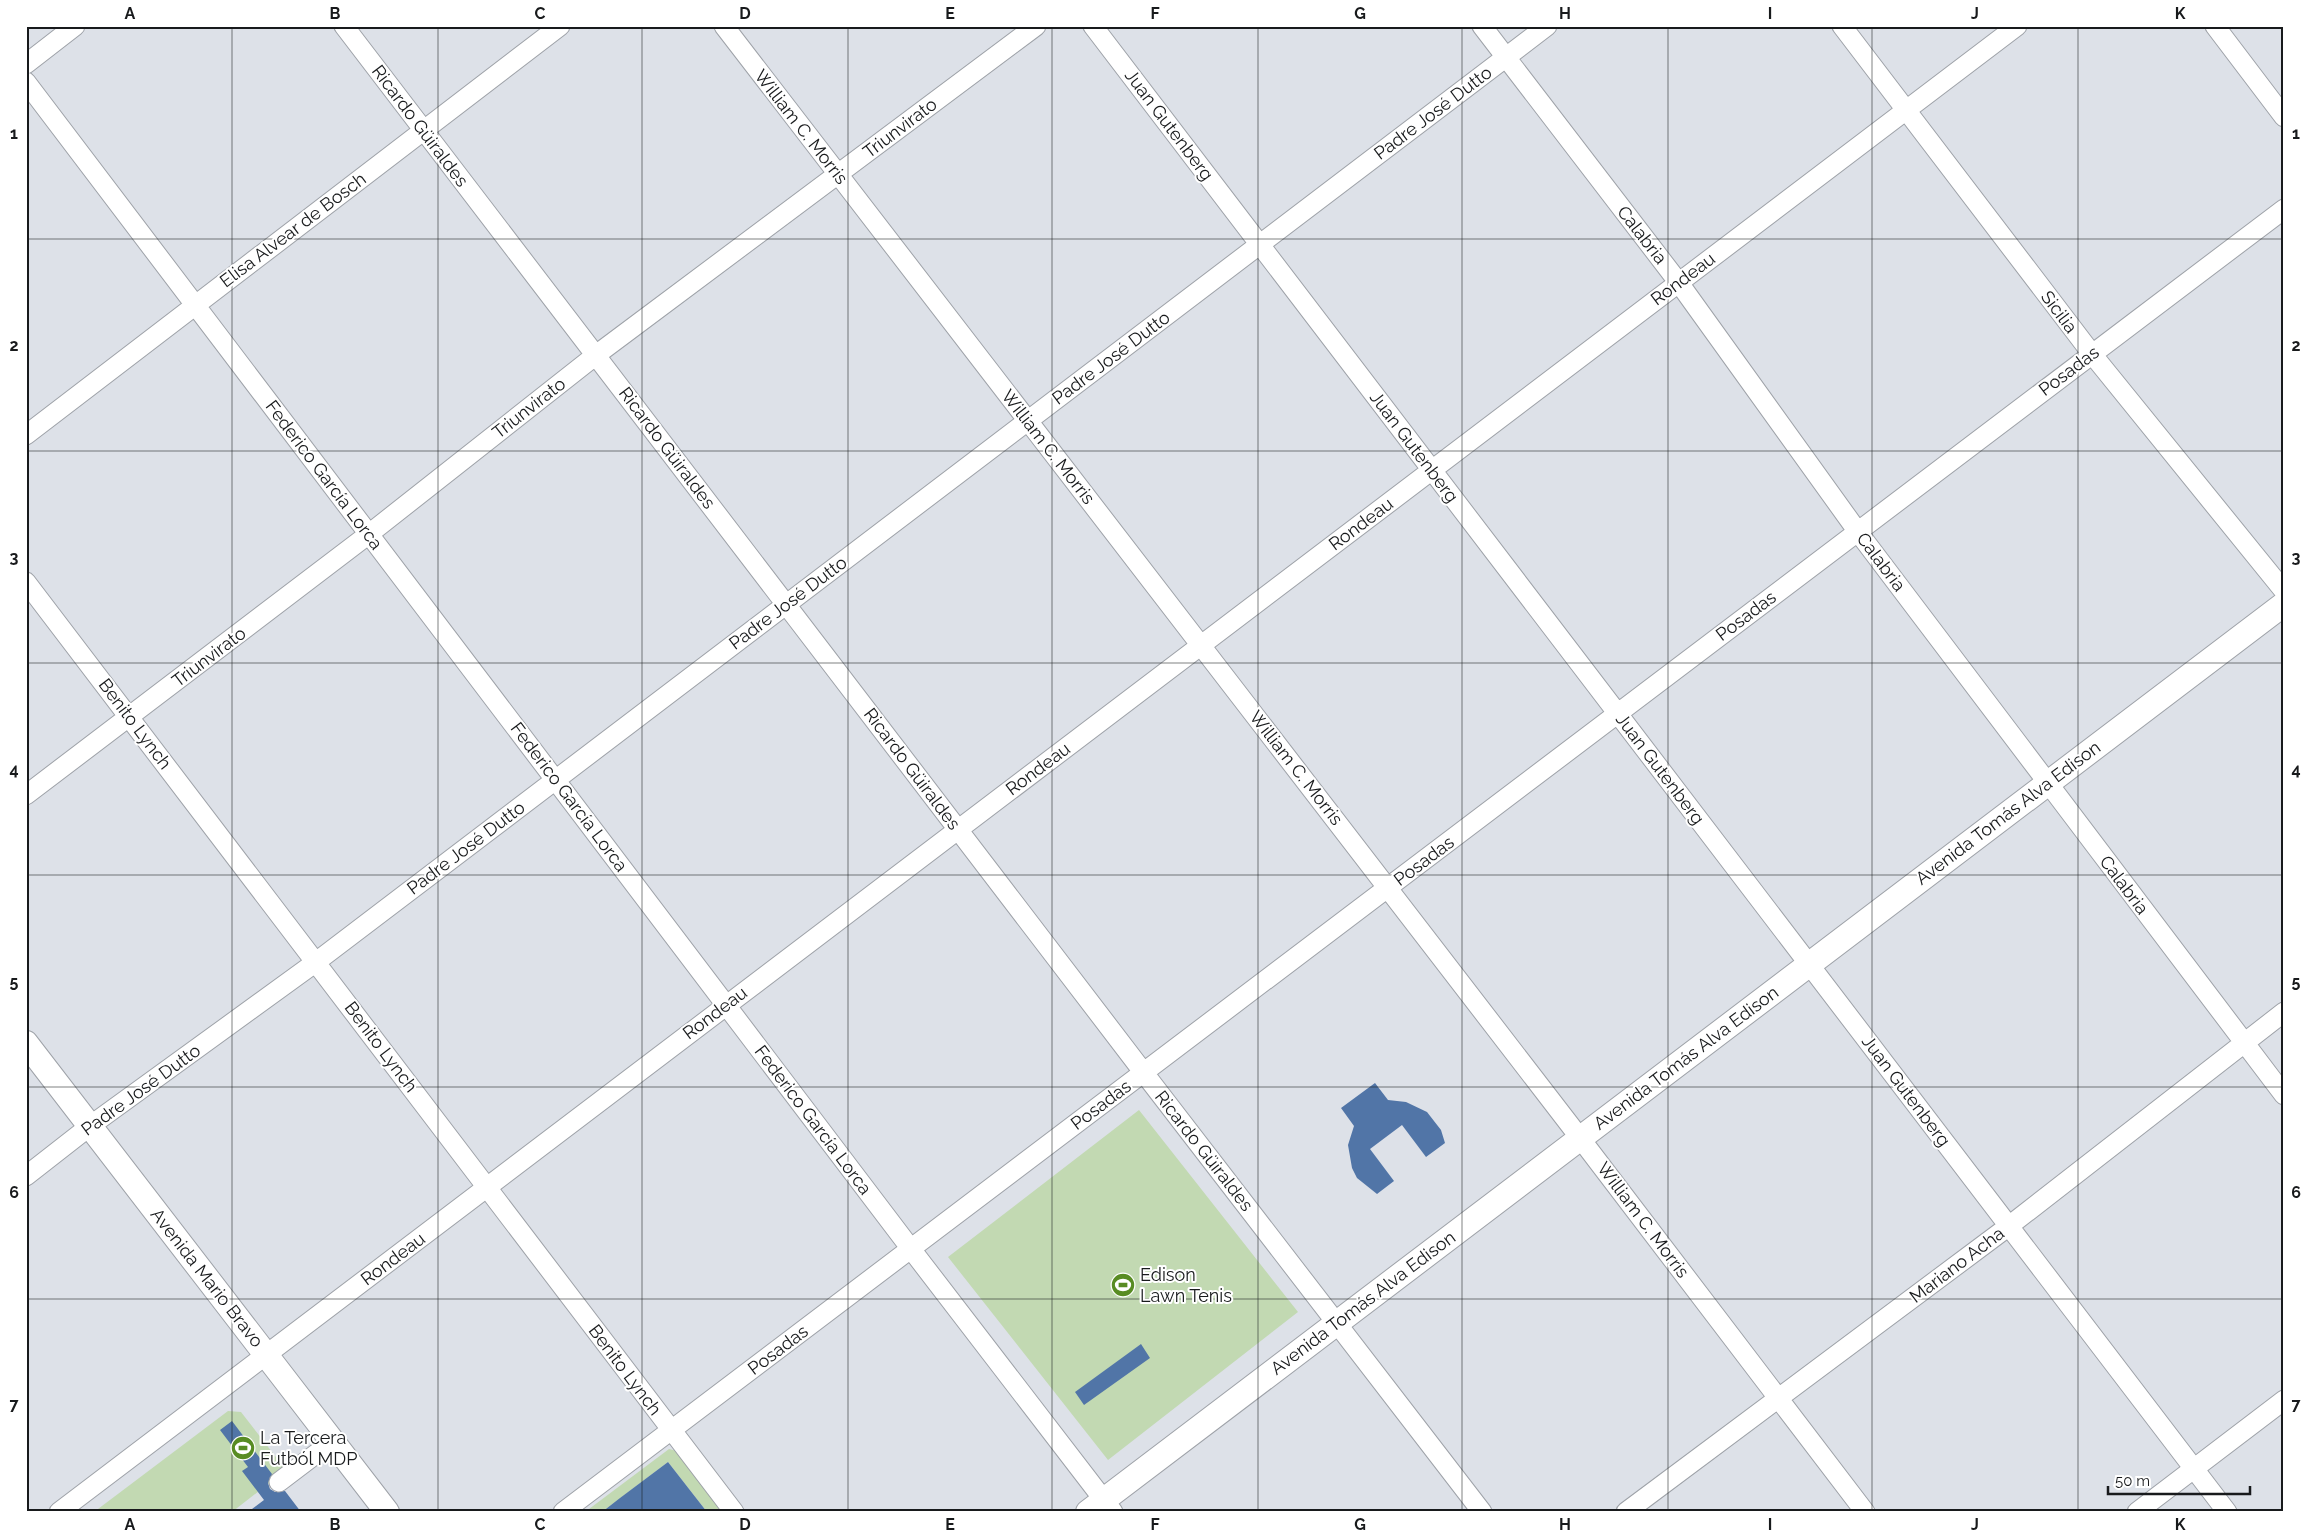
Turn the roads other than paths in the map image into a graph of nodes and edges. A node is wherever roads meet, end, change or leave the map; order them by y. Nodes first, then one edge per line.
1 (75, 26) edge
2 (344, 26) edge
3 (560, 26) edge
4 (724, 26) edge
5 (1036, 26) edge
6 (1093, 26) edge
7 (1482, 26) edge
8 (1547, 26) edge
9 (1842, 26) edge
10 (2017, 26) edge
11 (2215, 26) edge
12 (1506, 58) junction
13 (26, 64) edge
14 (26, 82) edge
15 (1906, 111) junction
16 (2284, 117) edge
17 (424, 131) junction
18 (838, 174) junction
19 (2284, 208) edge
20 (1260, 244) junction
21 (1679, 283) junction
22 (196, 305) junction
23 (596, 354) junction
24 (2092, 354) junction
25 (1028, 421) junction
26 (26, 435) edge
27 (1432, 470) junction
28 (1858, 532) junction
29 (369, 534) junction
30 (26, 582) edge
31 (2284, 591) edge
32 (2284, 604) edge
33 (786, 605) junction
34 (1201, 646) junction
35 (1618, 713) junction
36 (130, 717) junction
37 (556, 780) junction
38 (2047, 784) junction
39 (26, 795) edge
40 (958, 829) junction
41 (1388, 888) junction
42 (316, 962) junction
43 (1809, 964) junction
44 (726, 1005) junction
45 (2284, 1012) edge
46 (26, 1043) edge
47 (2244, 1043) junction
48 (1144, 1073) junction
49 (2284, 1095) edge
50 (90, 1126) junction
51 (1580, 1138) junction
52 (26, 1176) edge
53 (488, 1186) junction
54 (2008, 1226) junction
55 (911, 1249) junction
56 (1336, 1323) junction
57 (266, 1355) junction
58 (1779, 1398) junction
59 (2284, 1400) edge
60 (671, 1431) junction
61 (333, 1441) junction
62 (2194, 1468) junction
63 (279, 1482) dead end
64 (378, 1508) edge
65 (1102, 1508) edge
66 (59, 1512) edge
67 (563, 1512) edge
68 (734, 1512) edge
69 (1482, 1512) edge
70 (1626, 1512) edge
71 (1865, 1512) edge
72 (2137, 1512) edge
73 (2227, 1512) edge

1 - 13 street
2 - 17 street, Ricardo Güiraldes
3 - 17 street, Elisa Alvear de Bosch
4 - 18 street, William C. Morris
5 - 18 street, Triunvirato
6 - 20 street, Juan Gutenberg
7 - 12 street, Calabria
8 - 12 street, Padre José Dutto
9 - 15 street, Sicilia
10 - 15 street, Rondeau
11 - 16 street
12 - 20 street, Padre José Dutto
12 - 21 street, Calabria
14 - 22 street, Federico García Lorca
15 - 21 street, Rondeau
15 - 24 street, Sicilia
17 - 22 street, Elisa Alvear de Bosch
17 - 23 street, Ricardo Güiraldes
18 - 23 street, Triunvirato
18 - 25 street, William C. Morris
19 - 24 street, Posadas
20 - 25 street, Padre José Dutto
20 - 27 street, Juan Gutenberg
21 - 27 street, Rondeau
21 - 28 street, Calabria
22 - 26 street, Elisa Alvear de Bosch
22 - 29 street, Federico García Lorca
23 - 29 street, Triunvirato
23 - 33 street, Ricardo Güiraldes
24 - 28 street, Posadas
24 - 31 street, Sicilia
25 - 33 street, Padre José Dutto
25 - 34 street, William C. Morris
27 - 34 street, Rondeau
27 - 35 street, Juan Gutenberg
28 - 35 street, Posadas
28 - 38 street, Calabria
29 - 36 street, Triunvirato
29 - 37 street, Federico García Lorca
30 - 36 street, Benito Lynch
32 - 38 main road, Avenida Tomás Alva Edison
33 - 37 street, Padre José Dutto
33 - 40 street, Ricardo Güiraldes
34 - 40 street, Rondeau
34 - 41 street, William C. Morris
35 - 41 street, Posadas
35 - 43 street, Juan Gutenberg
36 - 39 street, Triunvirato
36 - 42 street, Benito Lynch
37 - 42 street, Padre José Dutto
37 - 44 street, Federico García Lorca
38 - 43 main road, Avenida Tomás Alva Edison
38 - 47 street, Calabria
40 - 44 street, Rondeau
40 - 48 street, Ricardo Güiraldes
41 - 48 street, Posadas
41 - 51 street, William C. Morris
42 - 50 street, Padre José Dutto
42 - 53 street, Benito Lynch
43 - 51 main road, Avenida Tomás Alva Edison
43 - 54 street, Juan Gutenberg
44 - 53 street, Rondeau
44 - 55 street, Federico García Lorca
45 - 47 street, Mariano Acha
46 - 50 main road, Avenida Mario Bravo
47 - 49 street, Calabria
47 - 54 street, Mariano Acha
48 - 55 street, Posadas
48 - 56 street, Ricardo Güiraldes
50 - 52 street, Padre José Dutto
50 - 57 main road, Avenida Mario Bravo
51 - 56 main road, Avenida Tomás Alva Edison
51 - 58 street, William C. Morris
53 - 57 street, Rondeau
53 - 60 street, Benito Lynch
54 - 58 street, Mariano Acha
54 - 62 street, Juan Gutenberg
55 - 60 street, Posadas
55 - 65 street, Federico García Lorca
56 - 65 main road, Avenida Tomás Alva Edison
56 - 69 street, Ricardo Güiraldes
57 - 61 main road, Avenida Mario Bravo
57 - 66 street, Rondeau
58 - 70 street, Mariano Acha
58 - 71 street, William C. Morris
59 - 62 street
60 - 67 street, Posadas
60 - 68 street, Benito Lynch
61 - 63 street
61 - 64 main road, Avenida Mario Bravo
62 - 72 street
62 - 73 street, Juan Gutenberg

